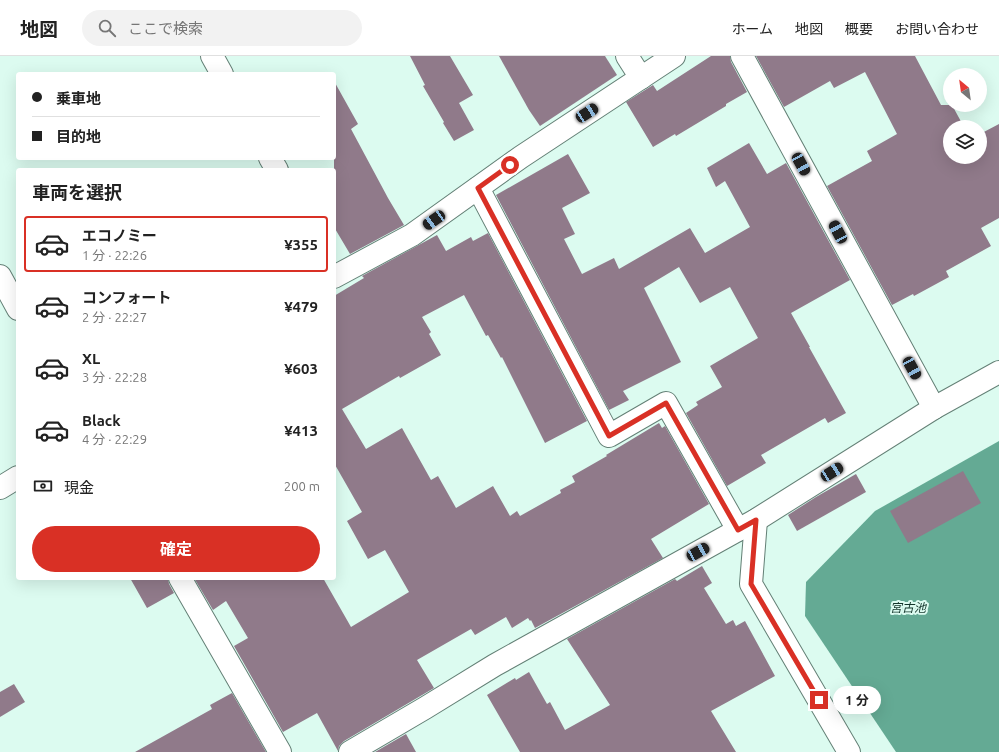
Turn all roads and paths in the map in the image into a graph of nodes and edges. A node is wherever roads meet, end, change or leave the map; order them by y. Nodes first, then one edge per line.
1 (212, 56) edge
2 (627, 56) edge
3 (674, 56) edge
4 (742, 56) edge
5 (221, 72) edge
6 (640, 78) junction
7 (478, 188) junction
8 (336, 274) edge
9 (2, 282) edge
10 (16, 305) edge
11 (999, 372) edge
12 (934, 408) junction
13 (16, 479) edge
14 (0, 488) edge
15 (747, 525) junction
16 (181, 580) edge
17 (280, 752) edge
18 (350, 752) edge
19 (849, 752) edge

1 - 5 street
2 - 6 street
3 - 6 street
4 - 12 street
6 - 7 street
7 - 8 street
7 - 15 street
9 - 10 street
11 - 12 street
12 - 15 street
13 - 14 street
15 - 18 street
15 - 19 street
16 - 17 street

